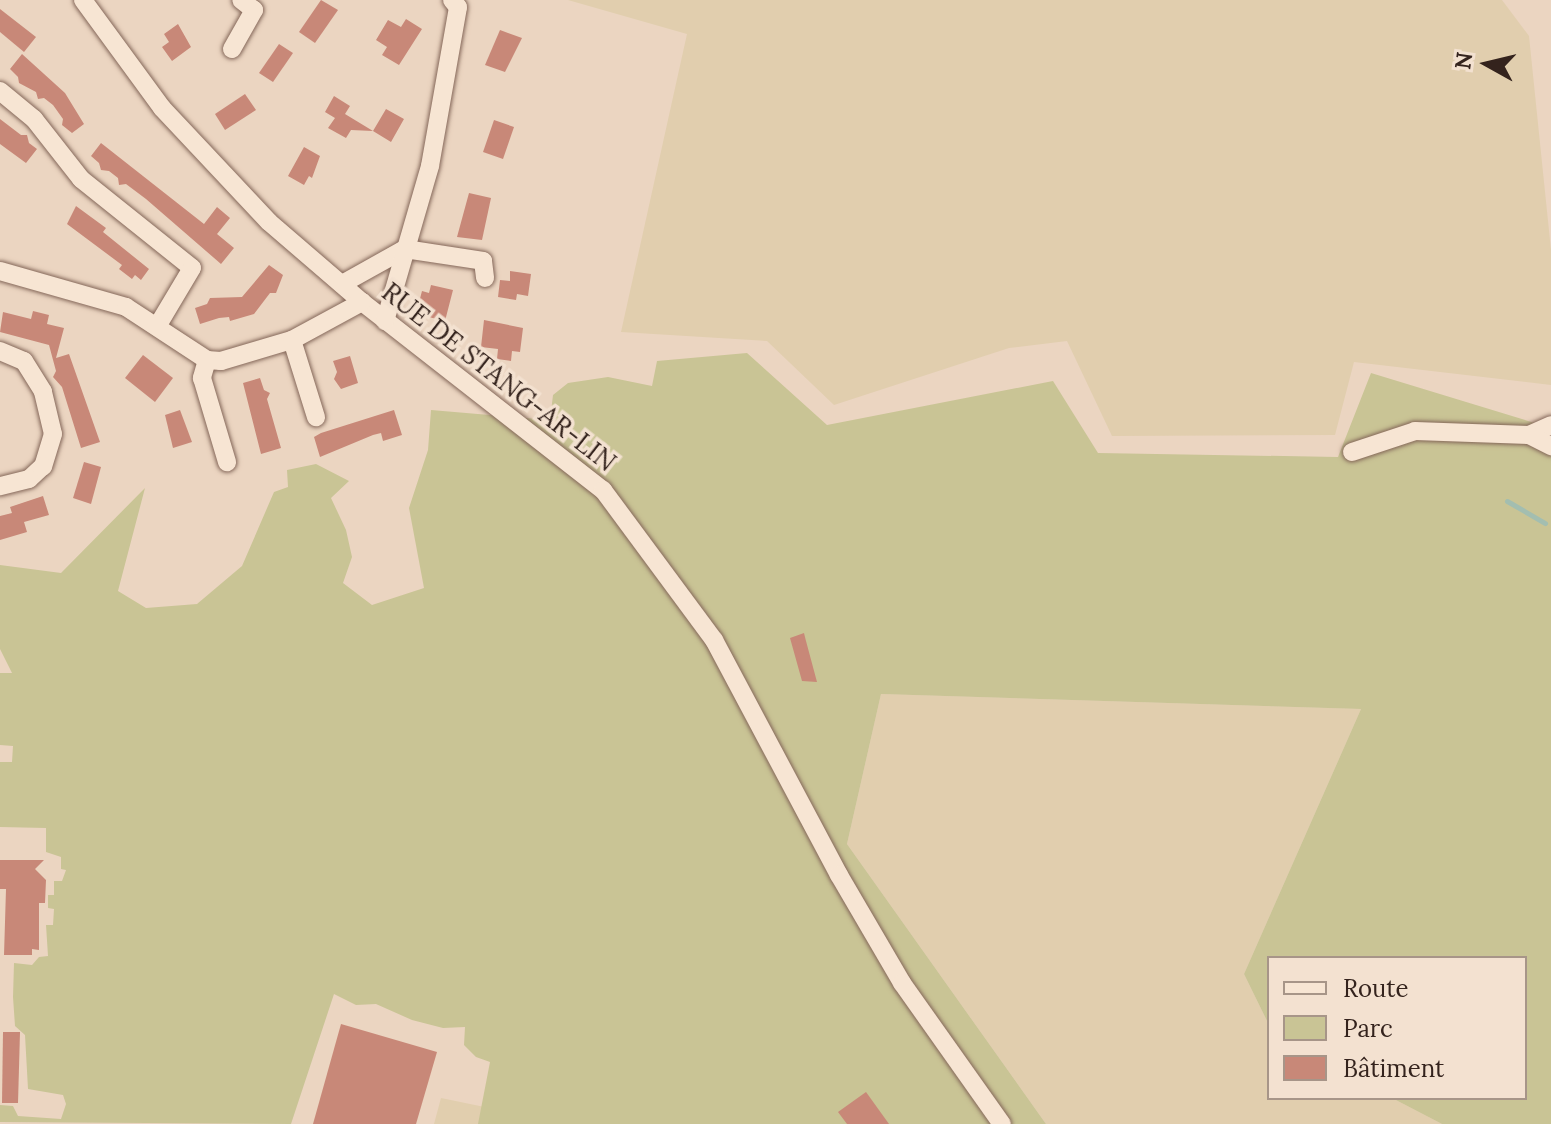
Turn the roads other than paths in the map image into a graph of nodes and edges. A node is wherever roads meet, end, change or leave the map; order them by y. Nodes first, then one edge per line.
1 (83, 0) edge
2 (241, 0) edge
3 (452, 0) edge
4 (232, 49) dead end
5 (0, 91) edge
6 (405, 249) junction
7 (0, 271) edge
8 (485, 278) dead end
9 (342, 284) junction
10 (362, 302) junction
11 (385, 321) junction
12 (158, 325) junction
13 (292, 340) junction
14 (0, 351) edge
15 (207, 360) junction
16 (316, 417) dead end
17 (1551, 425) edge
18 (1529, 435) junction
19 (1551, 446) edge
20 (1352, 452) dead end
21 (227, 462) dead end
22 (0, 486) edge
23 (1002, 1124) edge

1 - 9 street, RUE DE STANG-AR-LIN
2 - 4 street
3 - 6 street
5 - 12 street
6 - 8 street
6 - 9 street
6 - 11 street
7 - 12 street
9 - 10 street, RUE DE STANG-AR-LIN
10 - 11 street, RUE DE STANG-AR-LIN
10 - 13 street
11 - 23 street, RUE DE STANG-AR-LIN
12 - 15 street
13 - 15 street
13 - 16 street
14 - 22 street
15 - 21 street
17 - 18 street
18 - 19 street
18 - 20 street

